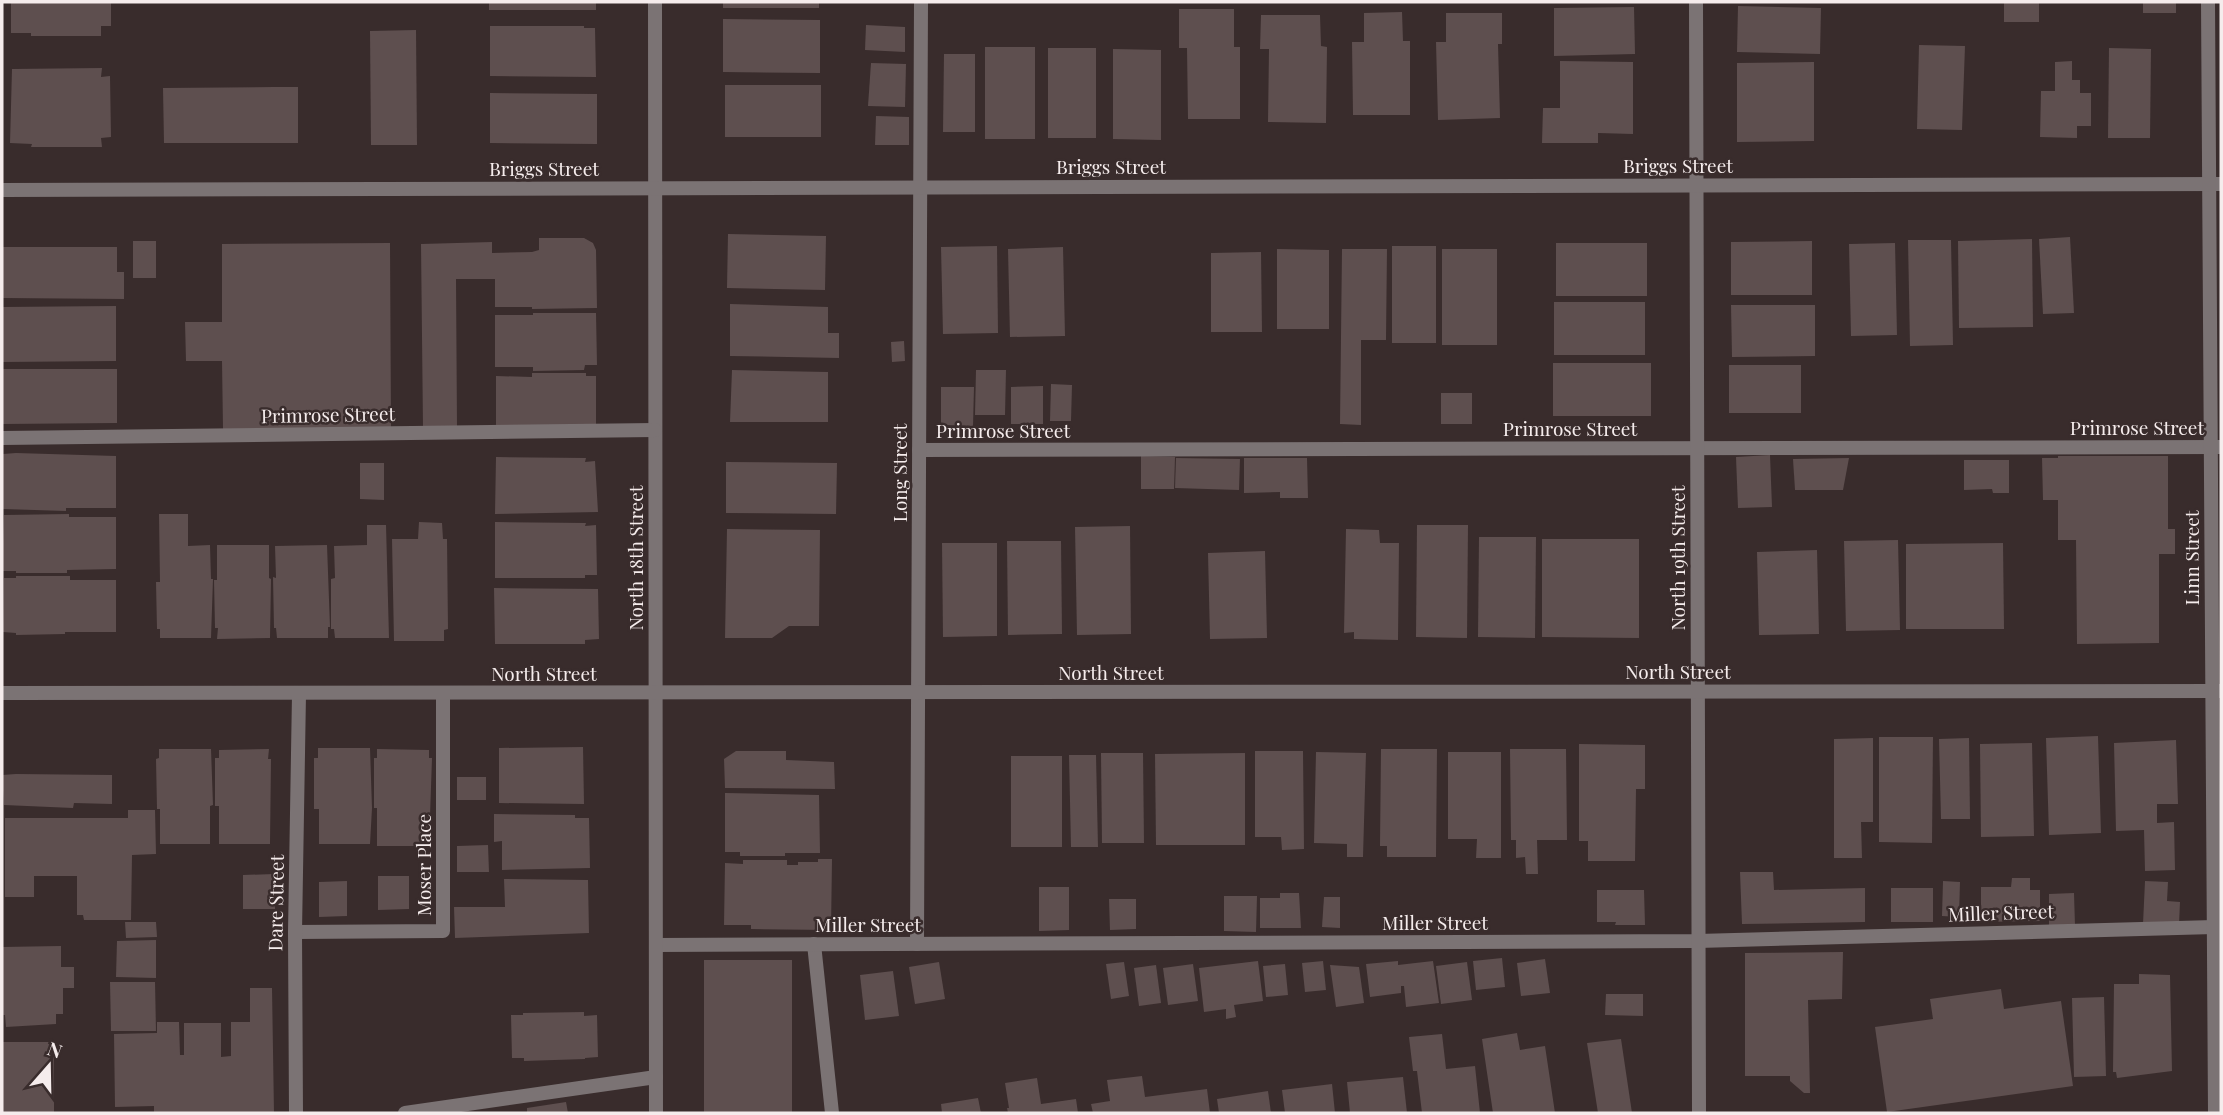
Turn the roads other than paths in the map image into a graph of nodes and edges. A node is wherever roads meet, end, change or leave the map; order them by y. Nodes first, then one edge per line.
1 (655, 2) edge
2 (921, 2) edge
3 (1696, 2) edge
4 (2208, 2) edge
5 (2215, 184) edge
6 (1697, 185) junction
7 (920, 187) junction
8 (655, 188) junction
9 (2, 190) edge
10 (655, 430) junction
11 (2, 438) edge
12 (2216, 447) edge
13 (1697, 448) junction
14 (919, 450) junction
15 (1698, 691) junction
16 (2217, 691) edge
17 (656, 692) junction
18 (918, 692) junction
19 (2, 694) edge
20 (299, 694) junction
21 (443, 694) junction
22 (2214, 927) junction
23 (295, 932) junction
24 (1698, 941) junction
25 (814, 944) junction
26 (917, 944) junction
27 (656, 945) junction
28 (656, 1077) junction
29 (296, 1113) edge
30 (405, 1113) edge
31 (656, 1113) edge
32 (832, 1113) edge
33 (1699, 1113) edge
34 (2216, 1113) edge

1 - 8 street, North 18th Street
2 - 7 street, Long Street
3 - 6 street, North 19th Street
4 - 5 street, Linn Street
5 - 6 street, Briggs Street
5 - 12 street, Linn Street
6 - 7 street, Briggs Street
6 - 13 street, North 19th Street
7 - 8 street, Briggs Street
7 - 14 street, Long Street
8 - 9 street, Briggs Street
8 - 10 street, North 18th Street
10 - 11 street, Primrose Street
10 - 17 street, North 18th Street
12 - 13 street, Primrose Street
12 - 16 street, Linn Street
13 - 14 street, Primrose Street
13 - 15 street, North 19th Street
14 - 18 street, Long Street
15 - 16 street, North Street
15 - 18 street, North Street
15 - 24 street, North 19th Street
16 - 22 street, Linn Street
17 - 18 street, North Street
17 - 21 street, North Street
17 - 27 street, North 18th Street
18 - 26 street, Long Street
19 - 20 street, North Street
20 - 21 street, North Street
20 - 23 street, Dare Street
21 - 23 street, Moser Place
22 - 24 street, Miller Street
22 - 34 street, Linn Street
23 - 29 street, Dare Street
24 - 26 street, Miller Street
24 - 33 street, North 19th Street
25 - 26 street, Miller Street
25 - 27 street, Miller Street
25 - 32 street
27 - 28 street, North 18th Street
28 - 30 street
28 - 31 street, North 18th Street

